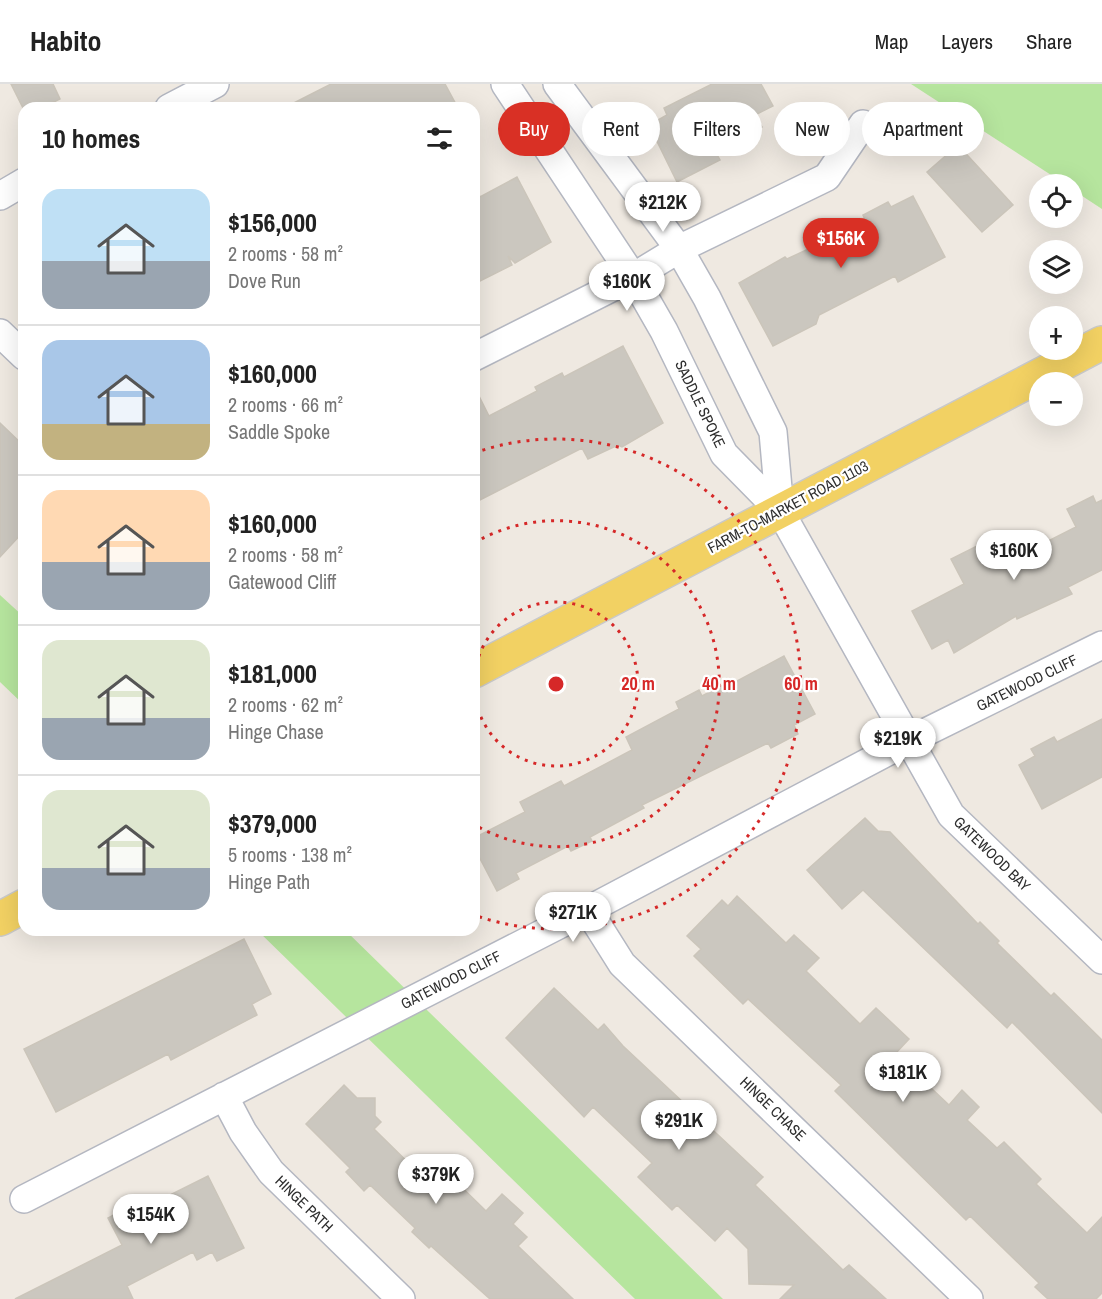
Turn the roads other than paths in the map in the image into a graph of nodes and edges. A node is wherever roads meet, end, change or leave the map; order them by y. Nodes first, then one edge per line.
1 (216, 84) edge
2 (505, 84) edge
3 (557, 84) edge
4 (181, 102) edge
5 (862, 125) edge
6 (18, 186) edge
7 (0, 196) edge
8 (679, 249) junction
9 (633, 277) junction
10 (0, 333) edge
11 (1102, 343) edge
12 (18, 350) edge
13 (480, 354) edge
14 (780, 511) junction
15 (1102, 645) edge
16 (480, 668) edge
17 (908, 741) junction
18 (18, 909) edge
19 (588, 910) junction
20 (0, 919) edge
21 (1102, 960) edge
22 (224, 1096) junction
23 (24, 1199) dead end
24 (401, 1299) edge
25 (969, 1299) edge

1 - 4 street
2 - 9 street, SADDLE SPOKE
3 - 8 street
5 - 8 street
6 - 7 street
8 - 9 street
8 - 14 street
9 - 13 street
9 - 14 street, SADDLE SPOKE
10 - 12 street
11 - 14 main road, FARM-TO-MARKET ROAD 1103
14 - 16 main road, FARM-TO-MARKET ROAD 1103
14 - 17 street, GATEWOOD BAY
15 - 17 street, GATEWOOD CLIFF
17 - 19 street, GATEWOOD CLIFF
17 - 21 street, GATEWOOD BAY
18 - 20 main road
19 - 22 street, GATEWOOD CLIFF
19 - 25 street, HINGE CHASE
22 - 23 street, GATEWOOD CLIFF
22 - 24 street, HINGE PATH

